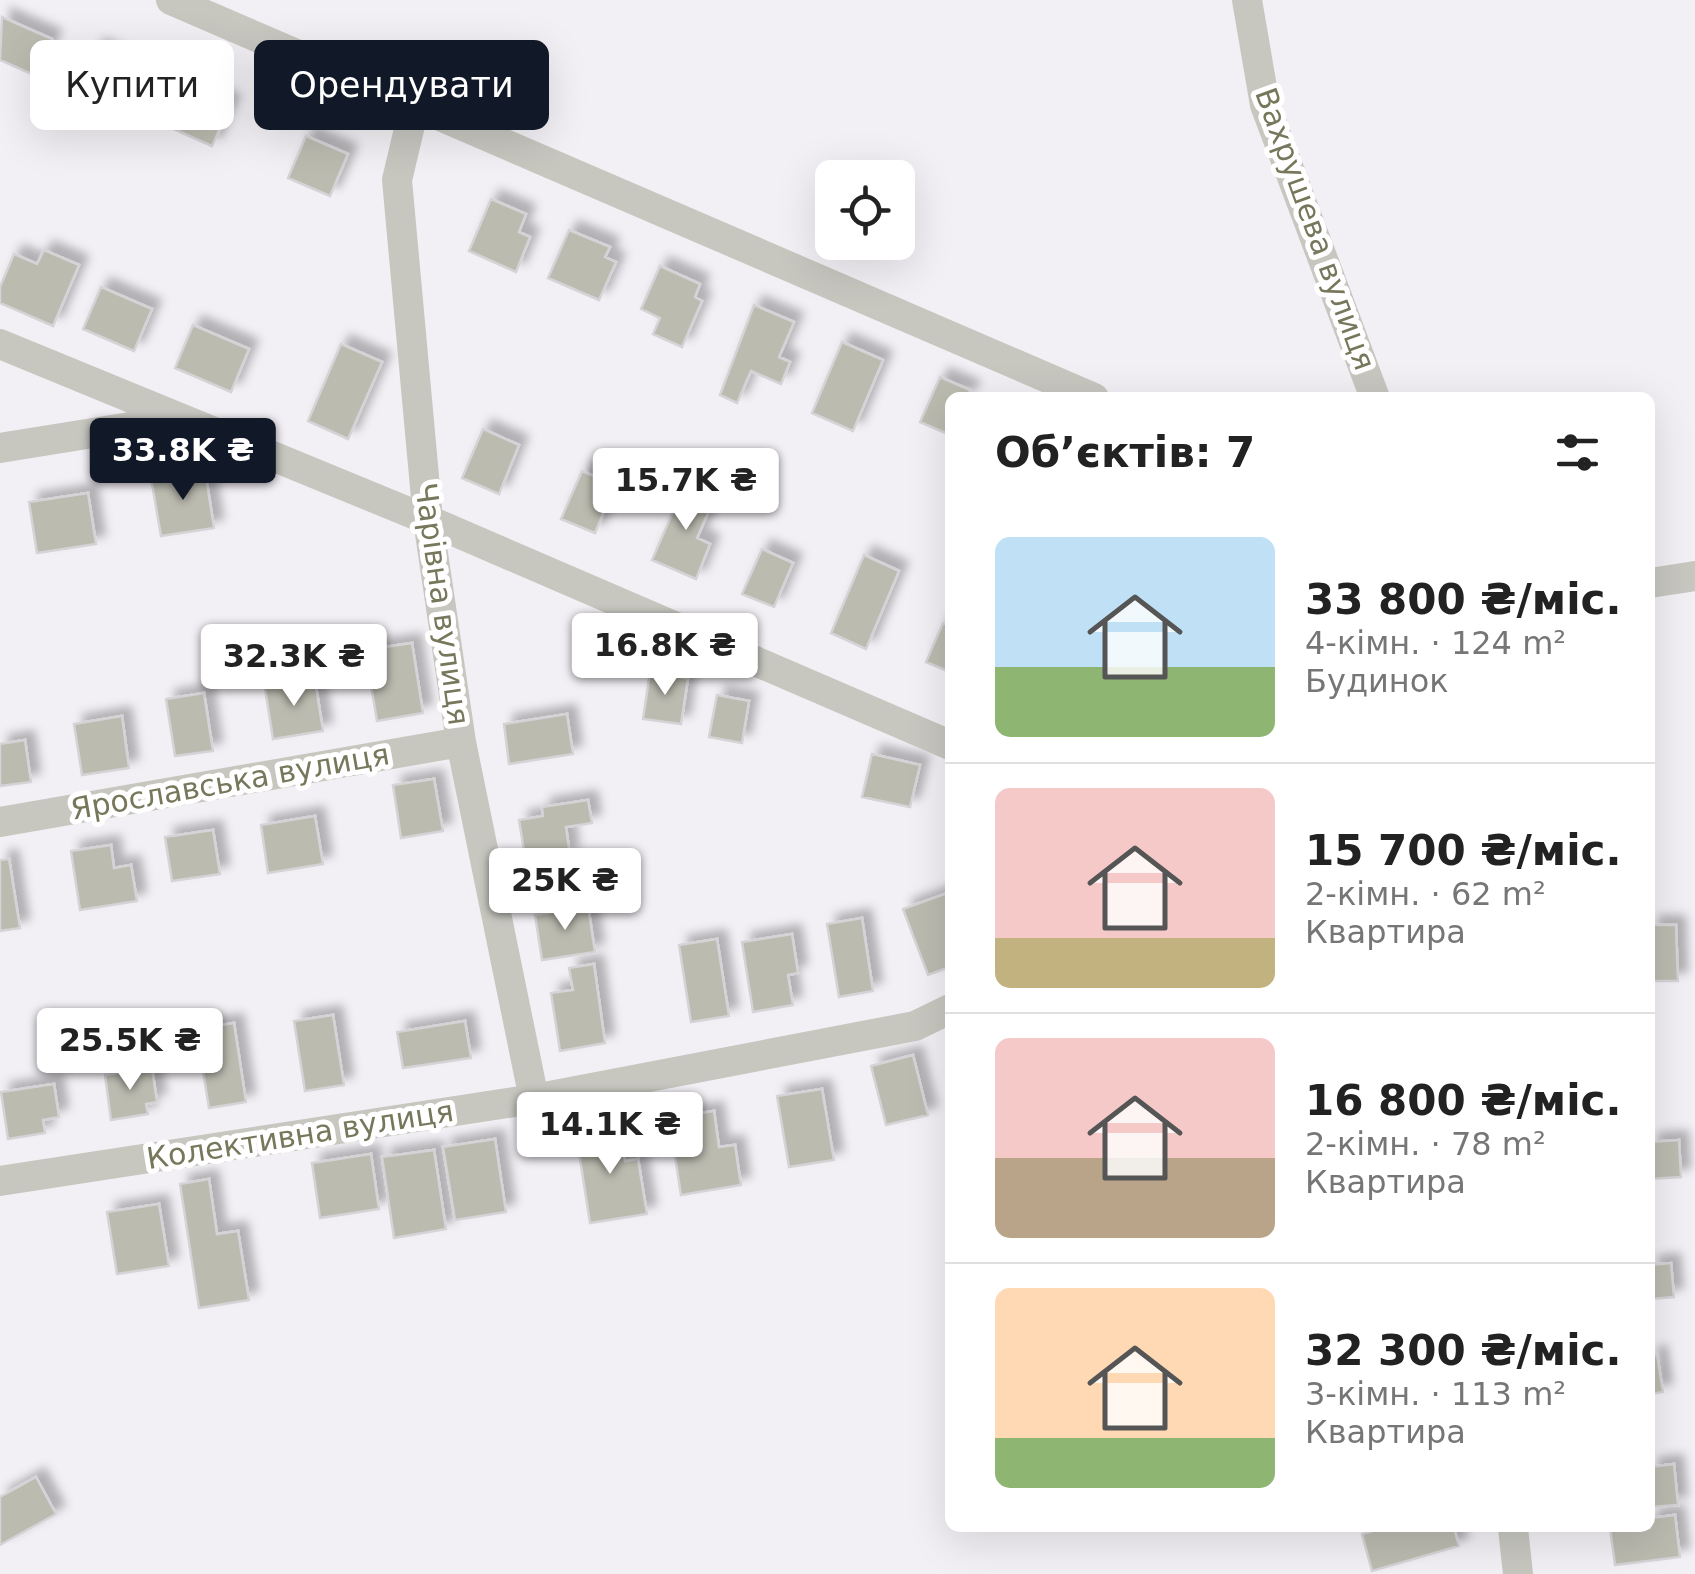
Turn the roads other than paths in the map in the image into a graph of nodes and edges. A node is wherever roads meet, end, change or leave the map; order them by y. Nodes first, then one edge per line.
1 (171, 0) edge
2 (1247, 0) edge
3 (265, 40) edge
4 (409, 130) edge
5 (475, 130) edge
6 (0, 344) edge
7 (1080, 392) edge
8 (1374, 392) edge
9 (182, 418) junction
10 (0, 448) edge
11 (428, 520) junction
12 (1695, 576) edge
13 (1655, 581) edge
14 (461, 742) junction
15 (945, 743) edge
16 (0, 822) edge
17 (945, 1011) edge
18 (534, 1099) junction
19 (0, 1181) edge
20 (1513, 1532) edge
21 (1518, 1574) edge

1 - 3 street
2 - 8 street, Вахрушева вулиця
4 - 11 street, Чарівна вулиця
5 - 7 street
6 - 9 street
9 - 10 street
9 - 11 street
11 - 14 street, Чарівна вулиця
11 - 15 street
12 - 13 street
14 - 16 street, Ярославська вулиця
14 - 18 street, Чарівна вулиця
17 - 18 street, Колективна вулиця
18 - 19 street, Колективна вулиця
20 - 21 street

